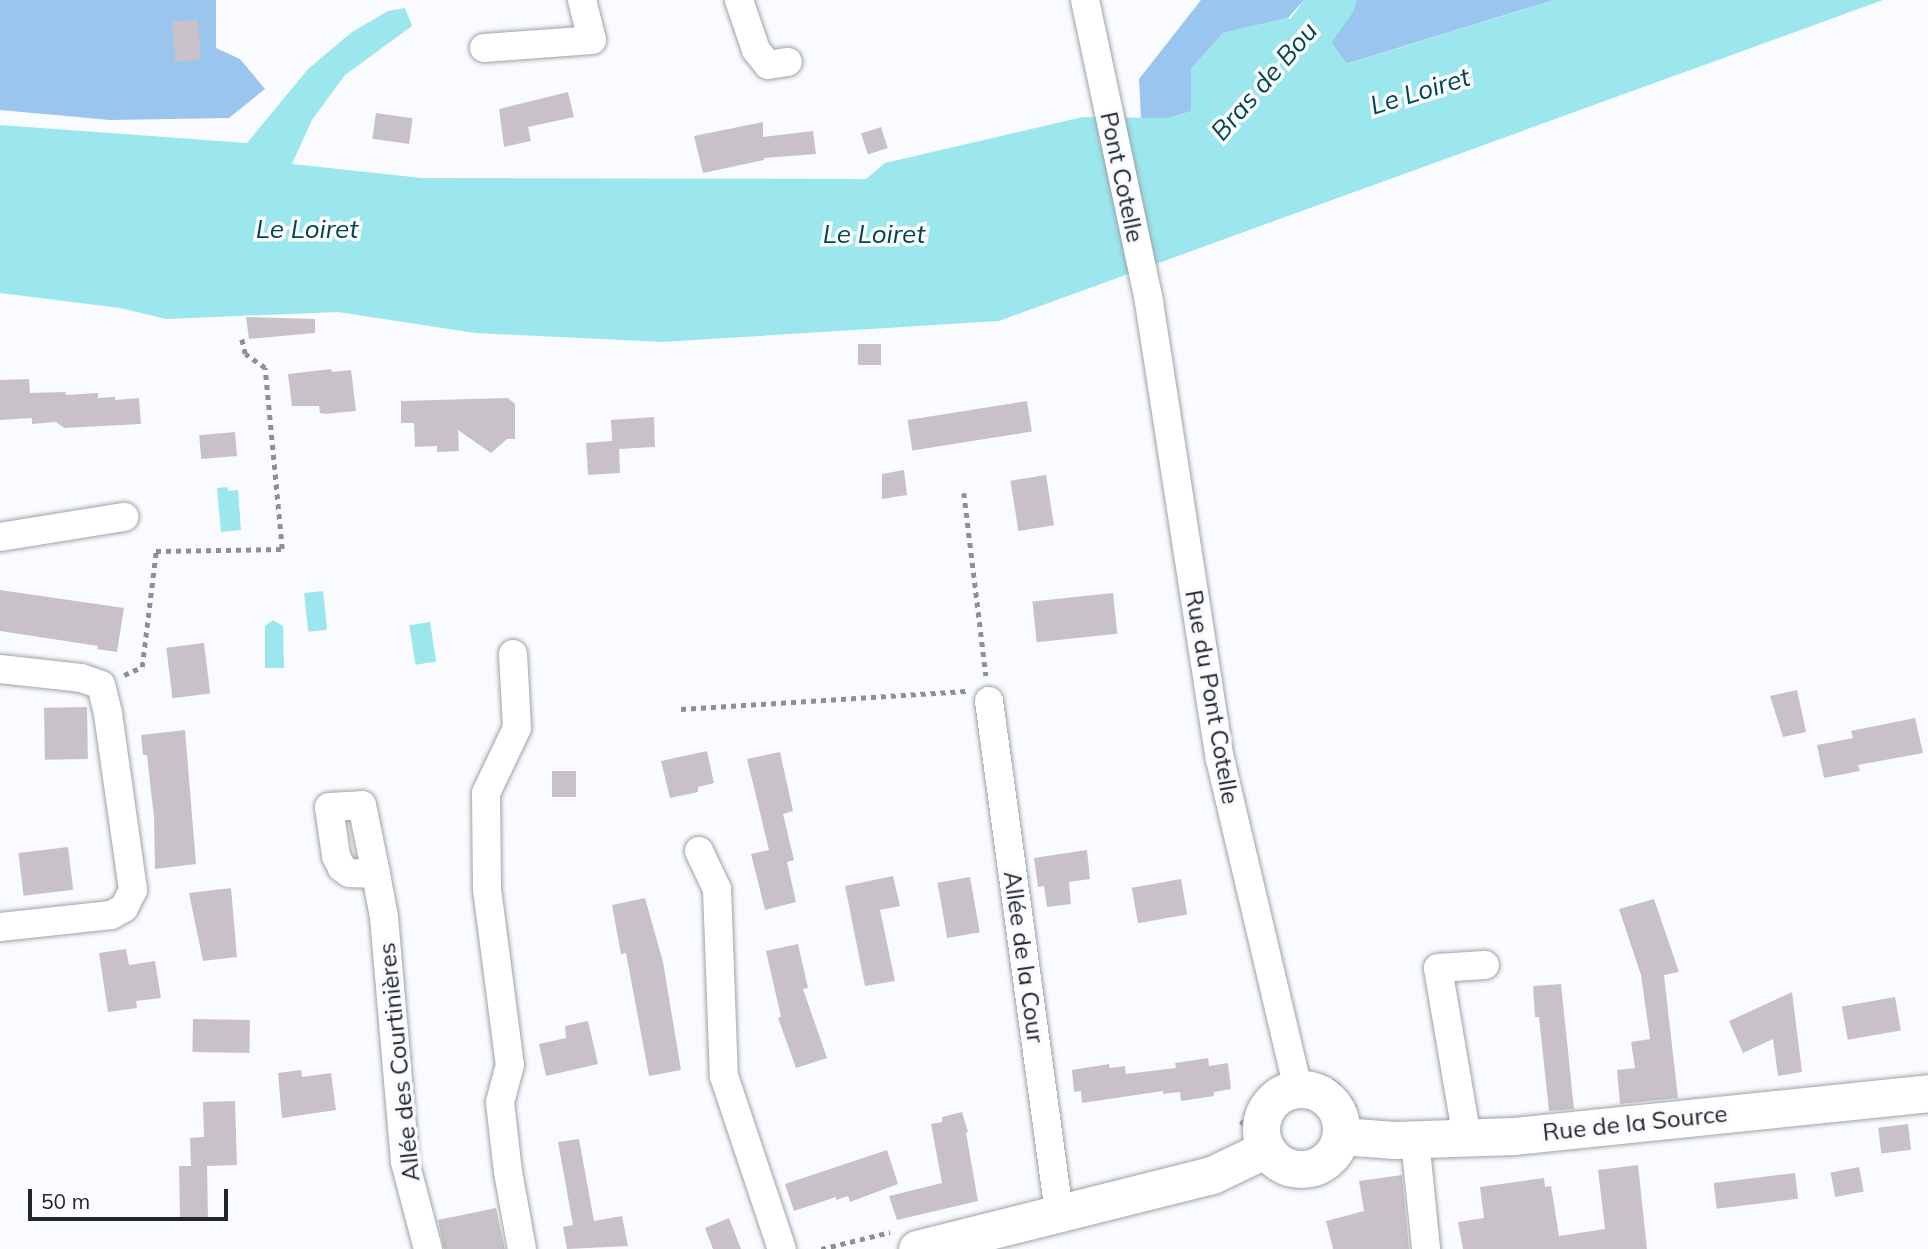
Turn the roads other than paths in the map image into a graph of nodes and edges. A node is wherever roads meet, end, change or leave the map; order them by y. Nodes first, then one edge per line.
1 (582, 0) edge
2 (739, 0) edge
3 (1085, 0) edge
4 (484, 48) dead end
5 (788, 62) dead end
6 (1149, 302) joint
7 (124, 517) dead end
8 (0, 537) edge
9 (513, 654) dead end
10 (0, 669) edge
11 (989, 701) road end
12 (699, 851) dead end
13 (376, 874) dead end
14 (0, 927) edge
15 (1485, 965) dead end
16 (1298, 1089) junction
17 (1928, 1093) edge
18 (1341, 1136) junction
19 (1466, 1138) junction
20 (1415, 1140) junction
21 (1266, 1149) junction
22 (1059, 1213) junction
23 (428, 1249) edge
24 (522, 1249) edge
25 (782, 1249) edge
26 (917, 1249) edge
27 (1426, 1249) edge

1 - 4 street
2 - 5 street
3 - 6 street, Pont Cotelle
6 - 16 street, Rue du Pont Cotelle
7 - 8 street
9 - 24 street
10 - 14 street
11 - 22 street, Allée de la Cour
12 - 25 street
13 - 23 street, Allée des Courtinières
15 - 19 street
16 - 18 main road
16 - 21 main road
17 - 19 main road, Rue de la Source
18 - 20 main road, Rue de la Source
18 - 21 main road
19 - 20 main road, Rue de la Source
20 - 27 street
21 - 22 main road
22 - 26 main road

